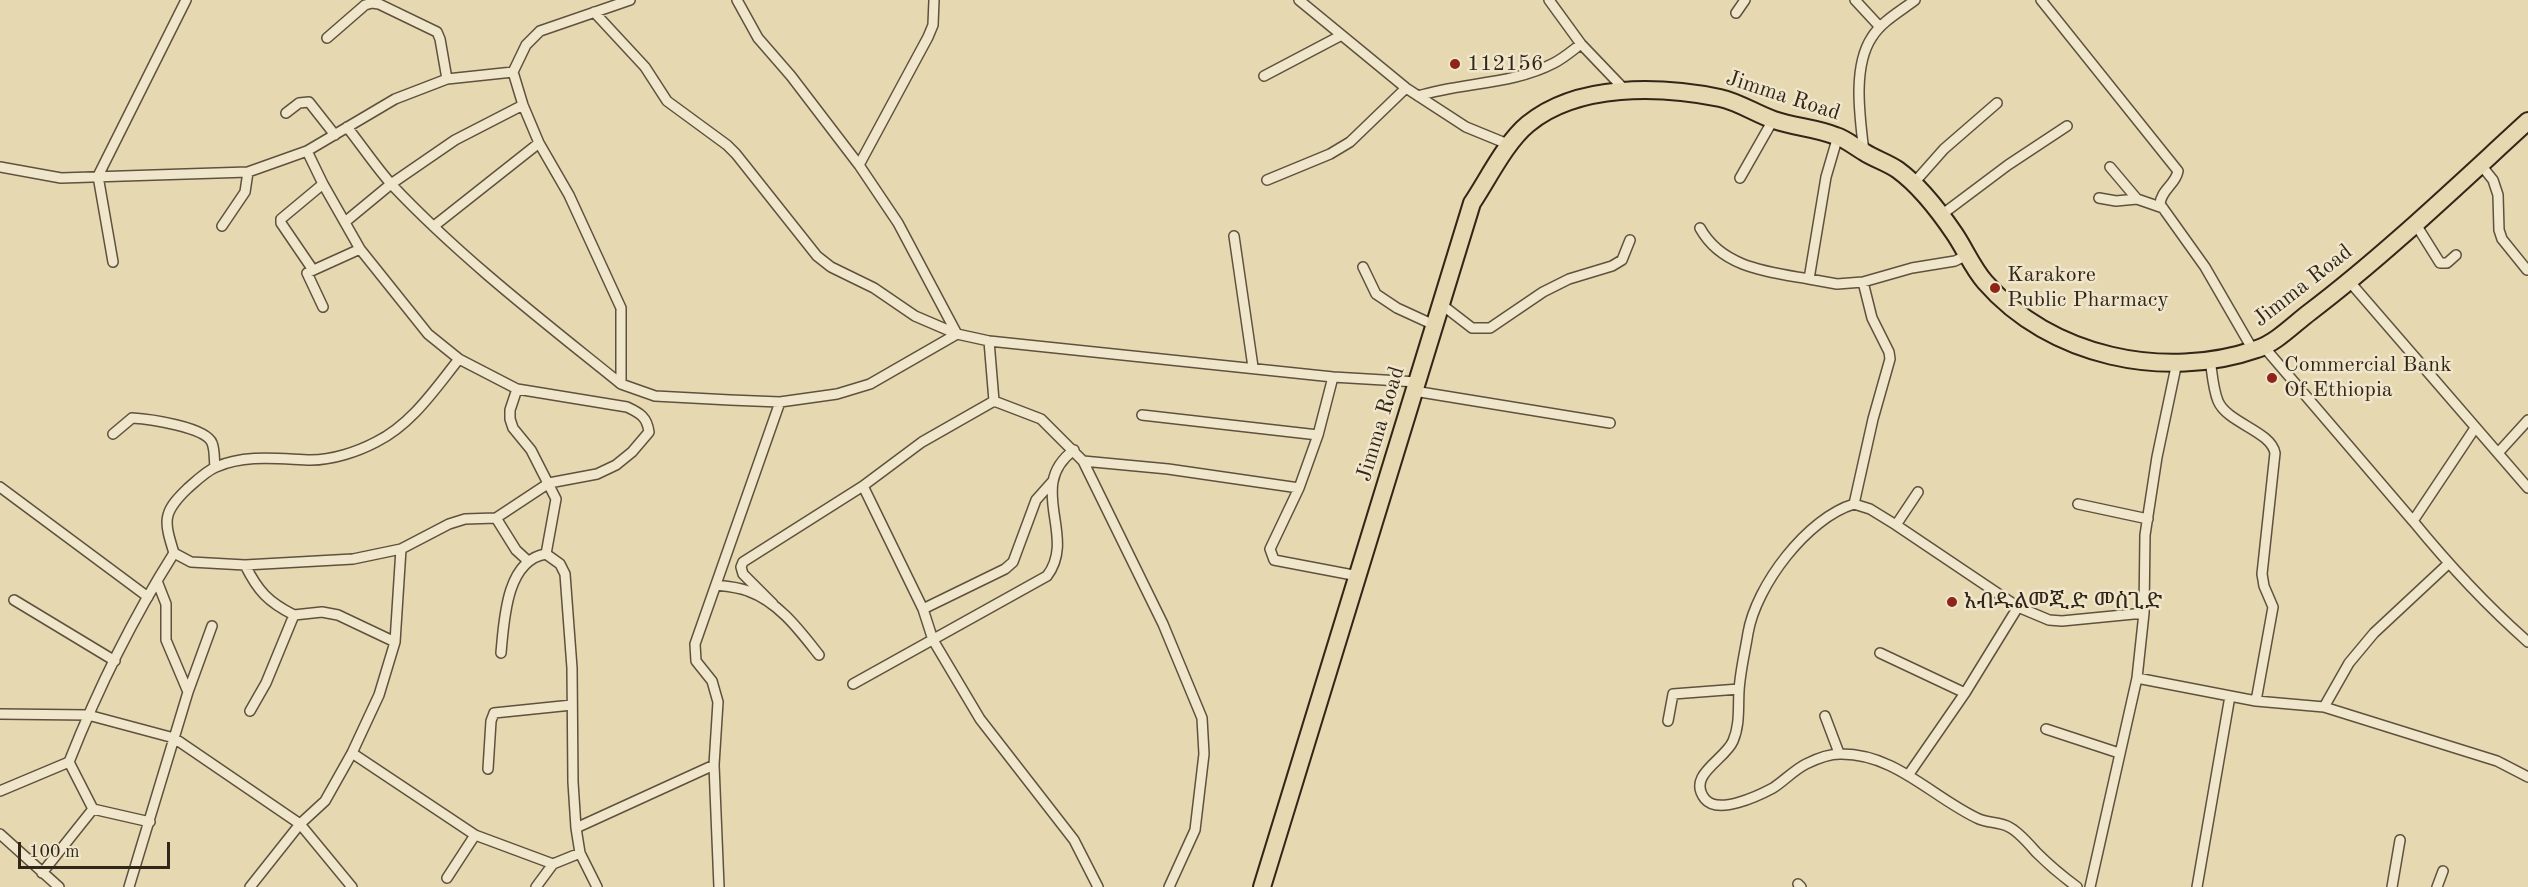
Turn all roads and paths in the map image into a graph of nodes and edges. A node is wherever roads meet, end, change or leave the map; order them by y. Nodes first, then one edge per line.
1 (186, 0) edge
2 (630, 0) edge
3 (737, 0) edge
4 (934, 0) edge
5 (1299, 0) edge
6 (1549, 0) edge
7 (1745, 0) edge
8 (1856, 0) edge
9 (1915, 0) edge
10 (2041, 0) edge
11 (594, 12) junction
12 (1736, 13) dead end
13 (1880, 27) junction
14 (1340, 36) junction
15 (327, 38) dead end
16 (1581, 44) junction
17 (513, 72) junction
18 (1264, 76) dead end
19 (447, 79) junction
20 (1406, 88) junction
21 (1625, 90) junction
22 (1418, 96) junction
23 (1997, 103) dead end
24 (523, 105) junction
25 (286, 113) dead end
26 (1773, 120) junction
27 (2528, 121) edge
28 (2067, 126) dead end
29 (347, 127) junction
30 (335, 135) junction
31 (1838, 136) junction
32 (539, 143) junction
33 (1510, 145) junction
34 (307, 151) junction
35 (1864, 152) junction
36 (859, 165) junction
37 (2481, 165) junction
38 (0, 167) edge
39 (2110, 167) dead end
40 (248, 172) junction
41 (98, 176) junction
42 (1740, 178) dead end
43 (1267, 180) dead end
44 (323, 184) junction
45 (391, 184) junction
46 (1914, 184) junction
47 (2099, 198) dead end
48 (2137, 199) junction
49 (2163, 208) junction
50 (1941, 216) junction
51 (345, 222) junction
52 (2415, 223) junction
53 (222, 226) dead end
54 (434, 226) junction
55 (1700, 228) dead end
56 (1234, 236) dead end
57 (1629, 240) dead end
58 (360, 249) junction
59 (1966, 255) junction
60 (2456, 255) dead end
61 (113, 262) dead end
62 (1363, 267) dead end
63 (313, 270) junction
64 (2527, 270) edge
65 (1809, 279) junction
66 (2349, 281) junction
67 (1863, 282) junction
68 (1441, 304) junction
69 (323, 307) dead end
70 (1434, 325) junction
71 (957, 334) junction
72 (989, 341) junction
73 (2258, 348) junction
74 (459, 359) junction
75 (2210, 359) junction
76 (2177, 362) junction
77 (1253, 367) junction
78 (1333, 376) junction
79 (621, 384) junction
80 (1415, 386) junction
81 (517, 389) junction
82 (994, 401) junction
83 (780, 402) junction
84 (1142, 415) dead end
85 (2528, 420) edge
86 (1610, 423) dead end
87 (2475, 428) junction
88 (113, 434) dead end
89 (1318, 435) junction
90 (1074, 450) junction
91 (2498, 453) junction
92 (1083, 461) junction
93 (215, 467) junction
94 (1052, 482) junction
95 (549, 483) junction
96 (863, 486) junction
97 (1299, 488) junction
98 (2528, 488) edge
99 (2, 492) edge
100 (1918, 492) dead end
101 (1854, 504) junction
102 (2078, 504) dead end
103 (495, 518) junction
104 (2148, 519) junction
105 (2413, 521) junction
106 (1896, 525) junction
107 (401, 549) junction
108 (174, 553) junction
109 (546, 554) junction
110 (528, 561) junction
111 (2448, 564) junction
112 (245, 565) junction
113 (1358, 576) junction
114 (157, 581) junction
115 (716, 585) junction
116 (148, 597) junction
117 (14, 600) dead end
118 (773, 604) junction
119 (2018, 607) junction
120 (923, 609) junction
121 (2144, 613) junction
122 (294, 615) junction
123 (212, 627) dead end
124 (933, 640) junction
125 (395, 642) junction
126 (2528, 642) edge
127 (501, 653) dead end
128 (1880, 653) dead end
129 (819, 656) dead end
130 (116, 662) junction
131 (2137, 678) junction
132 (853, 684) dead end
133 (1739, 689) junction
134 (188, 692) junction
135 (1965, 693) junction
136 (2230, 696) junction
137 (2256, 701) junction
138 (572, 705) junction
139 (2324, 707) junction
140 (250, 711) dead end
141 (0, 714) edge
142 (87, 715) junction
143 (1825, 716) dead end
144 (1668, 721) dead end
145 (2046, 729) dead end
146 (174, 738) junction
147 (352, 753) junction
148 (1839, 753) junction
149 (2119, 753) junction
150 (69, 762) junction
151 (714, 765) junction
152 (488, 769) dead end
153 (1909, 774) junction
154 (2528, 777) edge
155 (0, 791) edge
156 (93, 809) junction
157 (150, 822) junction
158 (300, 824) junction
159 (576, 828) junction
160 (0, 834) edge
161 (475, 835) junction
162 (2400, 840) dead end
163 (580, 852) junction
164 (553, 864) junction
165 (2443, 871) dead end
166 (42, 873) junction
167 (447, 878) dead end
168 (59, 887) edge
169 (129, 887) edge
170 (250, 887) edge
171 (352, 887) edge
172 (536, 887) edge
173 (597, 887) edge
174 (719, 887) edge
175 (1098, 887) edge
176 (1169, 887) edge
177 (1262, 887) edge
178 (2077, 887) edge
179 (2090, 887) edge
180 (2197, 887) edge
181 (2392, 887) edge
182 (2437, 887) edge

1 - 41 street
2 - 11 street
3 - 36 street
4 - 36 street
5 - 14 street
6 - 16 street
7 - 12 street
8 - 13 street
9 - 13 street
10 - 49 street
11 - 17 street
11 - 71 street
13 - 35 street
14 - 18 street
14 - 20 street
15 - 19 street
16 - 21 street
16 - 22 street
17 - 19 street
17 - 24 street
19 - 29 street
20 - 22 street
20 - 43 street
21 - 26 highway, Jimma Road
21 - 33 highway, Jimma Road
22 - 33 street
23 - 46 street
24 - 32 street
24 - 45 street
25 - 30 street
26 - 31 highway, Jimma Road
26 - 42 street
27 - 37 highway, Jimma Road
28 - 50 street
29 - 30 street
29 - 45 street
30 - 34 street
31 - 35 highway, Jimma Road
31 - 65 street
32 - 54 street
32 - 79 street
33 - 68 highway, Jimma Road
34 - 40 street
34 - 44 street
35 - 46 highway, Jimma Road
36 - 71 street
37 - 52 highway, Jimma Road
37 - 64 street
38 - 41 street
39 - 48 street
40 - 41 street
40 - 53 street
41 - 61 street
44 - 51 street
44 - 63 street
45 - 51 street
45 - 54 street
46 - 50 highway, Jimma Road
47 - 48 street
48 - 49 street
49 - 73 street
50 - 59 highway, Jimma Road
51 - 58 street
52 - 60 street
52 - 66 highway, Jimma Road
54 - 79 street
55 - 65 street
56 - 77 street
57 - 68 street
58 - 63 street
58 - 74 street
59 - 67 street
59 - 76 highway, Jimma Road
62 - 70 street
63 - 69 street
65 - 67 street
66 - 73 highway, Jimma Road
66 - 87 street
67 - 101 street
68 - 70 highway, Jimma Road
70 - 80 highway, Jimma Road
71 - 72 street
71 - 83 street
72 - 77 street
72 - 82 street
73 - 75 highway, Jimma Road
73 - 105 street
74 - 81 street
74 - 93 street
75 - 76 highway, Jimma Road
75 - 137 street
76 - 104 street
77 - 78 street
78 - 80 street
78 - 89 street
79 - 83 street
80 - 86 street
80 - 113 highway, Jimma Road
81 - 95 street
81 - 95 street
82 - 90 street
82 - 96 street
83 - 115 street
84 - 89 street
85 - 91 street
87 - 91 street
87 - 105 street
88 - 93 street
89 - 97 street
90 - 92 street
90 - 94 street
91 - 98 street
92 - 97 street
92 - 176 street
93 - 108 street
94 - 120 street
94 - 124 street
95 - 103 street
95 - 109 street
96 - 118 street
96 - 120 street
97 - 113 street
99 - 116 street
100 - 106 street
101 - 106 street
101 - 133 street
102 - 104 street
103 - 107 street
103 - 110 street
104 - 121 street
105 - 111 street
106 - 119 street
107 - 112 street
107 - 125 street
108 - 112 street
108 - 114 street
109 - 110 street
109 - 138 street
110 - 127 street
111 - 126 street
111 - 139 street
112 - 122 street
113 - 177 highway, Jimma Road
114 - 116 street
114 - 134 street
115 - 118 street
115 - 151 street
116 - 130 street
117 - 130 street
118 - 129 street
119 - 121 street
119 - 135 street
120 - 124 street
121 - 131 street
122 - 125 street
122 - 140 street
123 - 134 street
124 - 132 street
124 - 175 street
125 - 147 street
128 - 135 street
130 - 142 street
131 - 136 street
131 - 149 street
133 - 144 street
133 - 148 street
134 - 146 street
135 - 153 street
136 - 137 street
136 - 180 street
137 - 139 street
138 - 152 street
138 - 159 street
139 - 154 street
141 - 142 street
142 - 146 street
142 - 150 street
143 - 148 street
145 - 149 street
146 - 157 street
146 - 158 street
147 - 158 street
147 - 161 street
148 - 153 street
149 - 179 street
150 - 155 street
150 - 156 street
151 - 159 street
151 - 174 street
153 - 178 street
156 - 157 street
156 - 166 street
157 - 169 street
158 - 170 street
158 - 171 street
159 - 163 street
160 - 166 street
161 - 164 street
161 - 167 street
162 - 181 street
163 - 164 street
163 - 173 street
164 - 172 street
165 - 182 street
166 - 168 street

